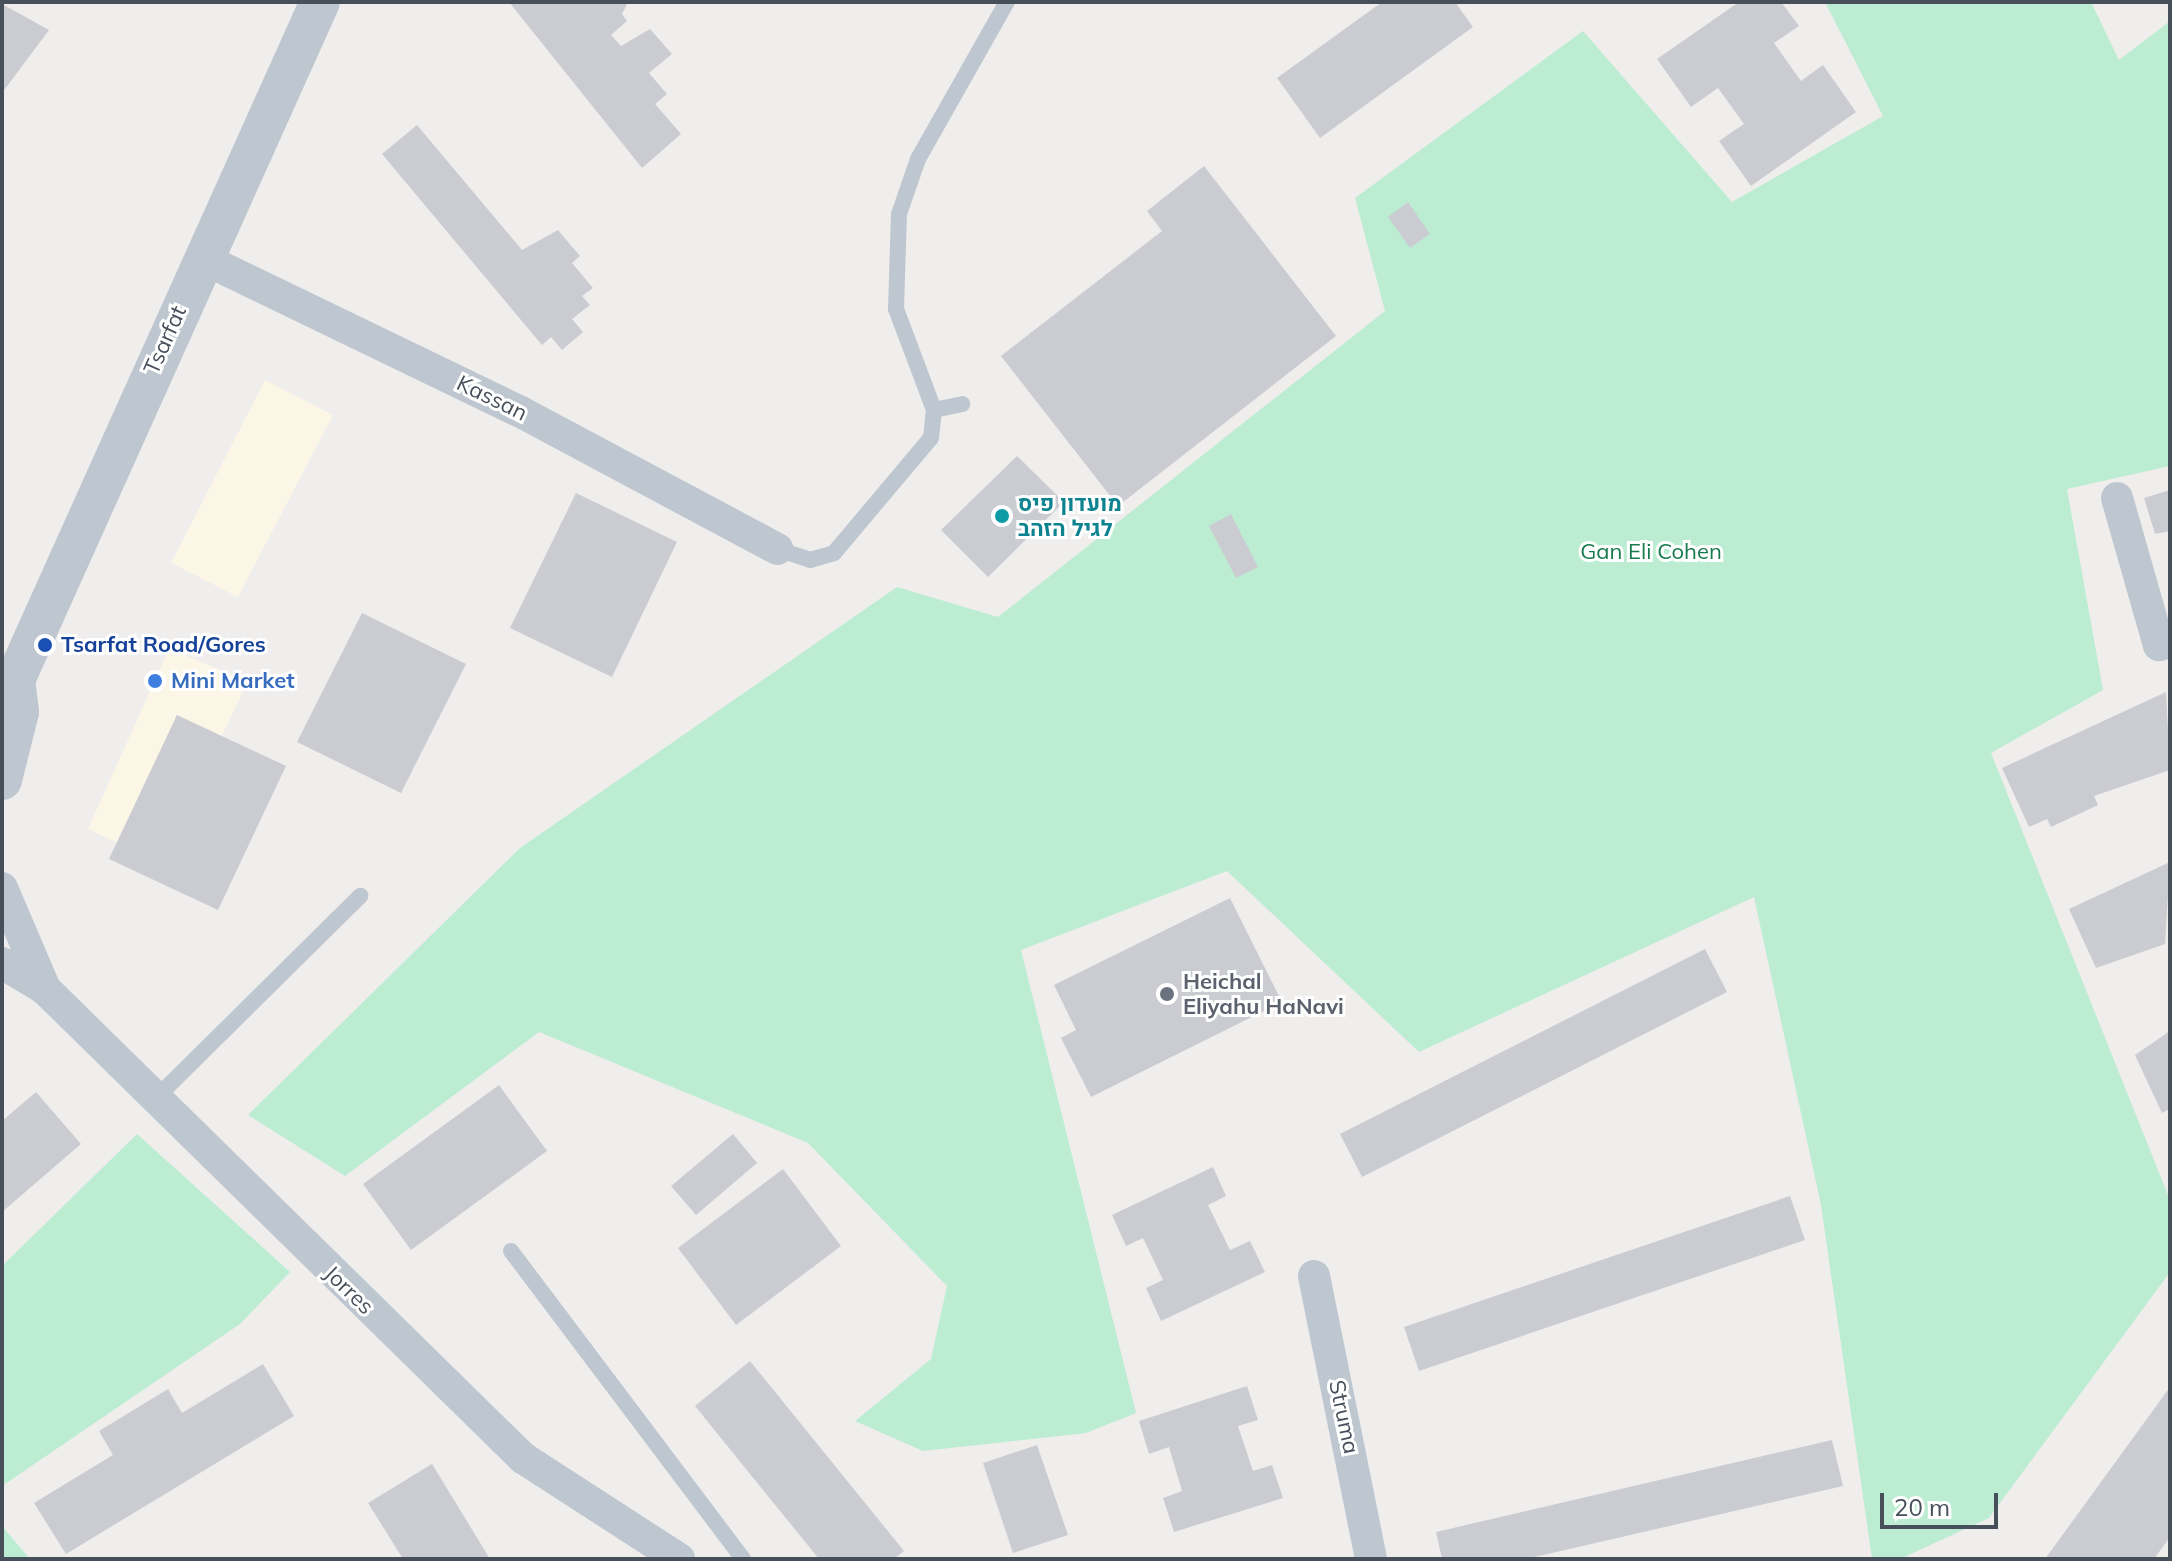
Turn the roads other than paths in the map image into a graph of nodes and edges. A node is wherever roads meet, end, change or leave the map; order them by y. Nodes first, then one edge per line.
1 (320, 2) edge
2 (1007, 2) edge
3 (202, 258) junction
4 (962, 404) dead end
5 (934, 410) junction
6 (2117, 498) dead end
7 (777, 549) joint
8 (2170, 642) edge
9 (8, 686) edge
10 (2, 780) edge
11 (2, 888) edge
12 (360, 896) dead end
13 (2, 963) edge
14 (45, 989) junction
15 (155, 1099) junction
16 (511, 1251) dead end
17 (1314, 1276) dead end
18 (679, 1559) edge
19 (743, 1559) edge
20 (1371, 1559) edge

1 - 3 street, Tsarfat
2 - 5 lane
3 - 7 street, Kassan
3 - 9 street, Tsarfat
4 - 5 lane
5 - 7 lane
6 - 8 street
9 - 10 street, Tsarfat
11 - 14 street, Jorres
12 - 15 lane
13 - 14 street, Jorres
14 - 15 street, Jorres
15 - 18 street, Jorres
16 - 19 lane
17 - 20 street, Struma

